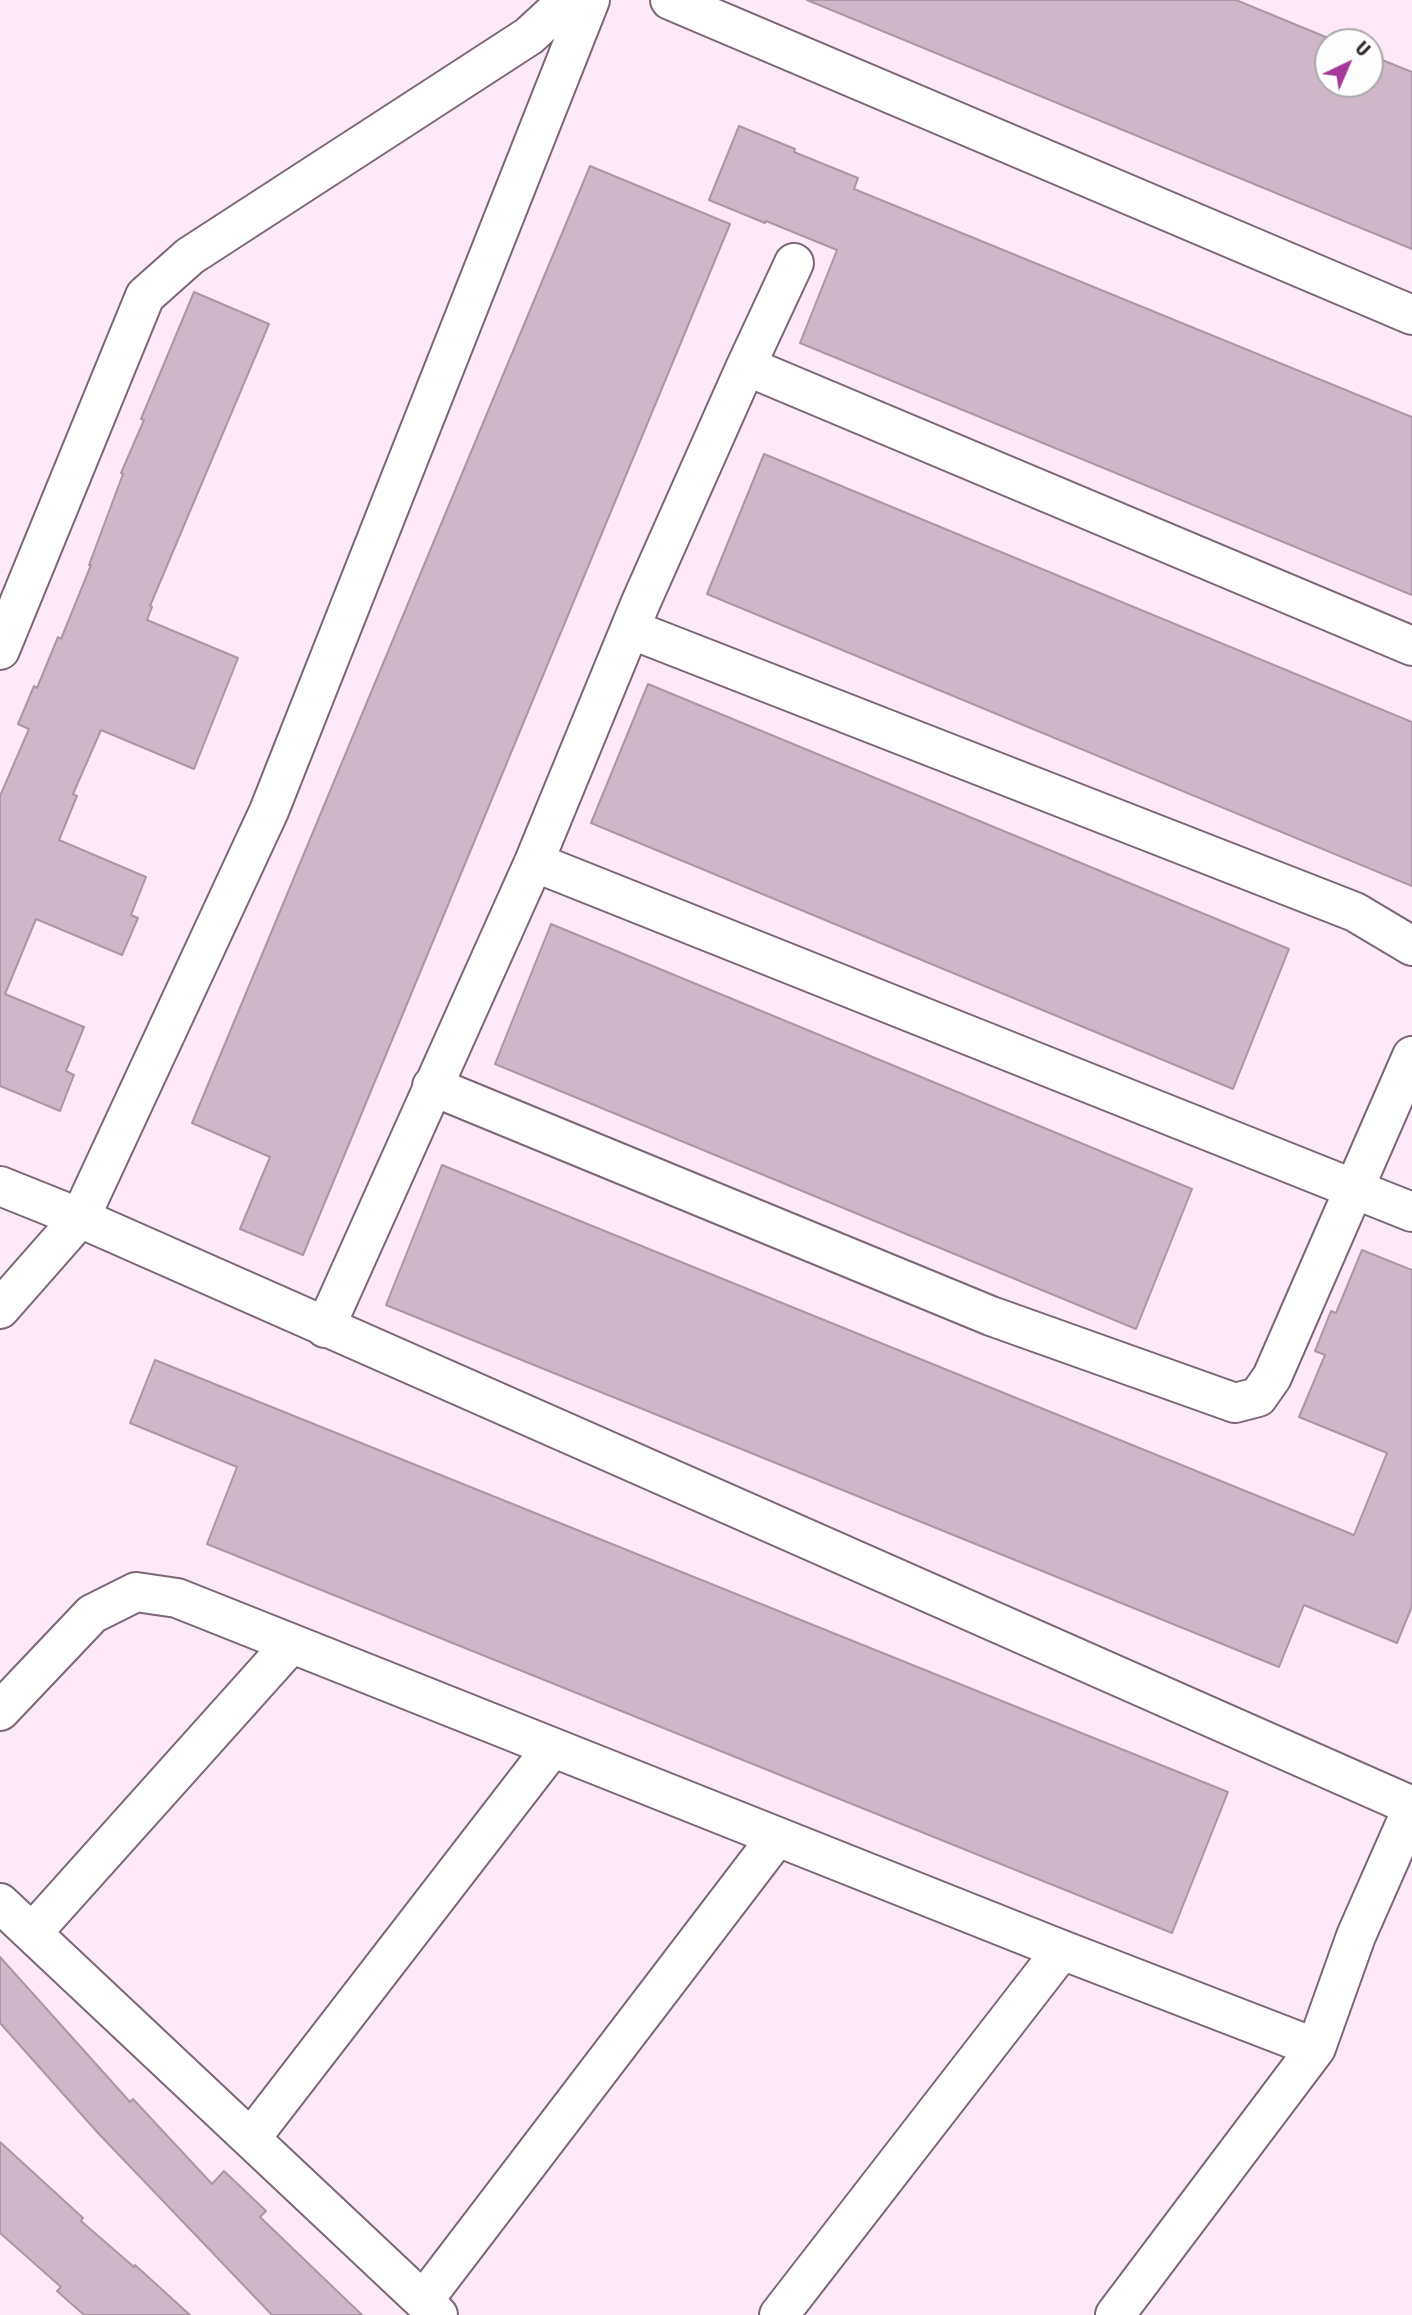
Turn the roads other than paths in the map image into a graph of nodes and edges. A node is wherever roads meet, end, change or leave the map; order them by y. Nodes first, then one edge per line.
1 (568, 0) edge
2 (590, 0) edge
3 (670, 0) edge
4 (794, 262) dead end
5 (1412, 315) edge
6 (746, 366) junction
7 (630, 629) junction
8 (1412, 646) edge
9 (0, 650) edge
10 (534, 862) junction
11 (1412, 946) edge
12 (1412, 1056) edge
13 (432, 1086) junction
14 (0, 1186) edge
15 (1353, 1190) junction
16 (1412, 1212) edge
17 (80, 1218) junction
18 (0, 1309) edge
19 (325, 1328) junction
20 (291, 1644) junction
21 (0, 1711) edge
22 (552, 1748) junction
23 (1412, 1808) edge
24 (777, 1837) junction
25 (0, 1903) edge
26 (32, 1933) junction
27 (1062, 1950) junction
28 (1315, 2048) junction
29 (251, 2138) junction
30 (431, 2308) edge
31 (779, 2315) edge
32 (1115, 2315) edge

1 - 9 street
2 - 17 street
3 - 5 street
4 - 6 street
6 - 7 street
6 - 8 street
7 - 10 street
7 - 11 street
10 - 13 street
10 - 15 street
12 - 15 street
13 - 15 street
13 - 19 street
14 - 17 street
15 - 16 street
17 - 18 street
17 - 19 street
19 - 23 street
20 - 21 street
20 - 22 street
20 - 26 street
22 - 24 street
22 - 29 street
23 - 28 street
24 - 27 street
24 - 30 street
25 - 26 street
26 - 29 street
27 - 28 street
27 - 31 street
28 - 32 street
29 - 30 street

